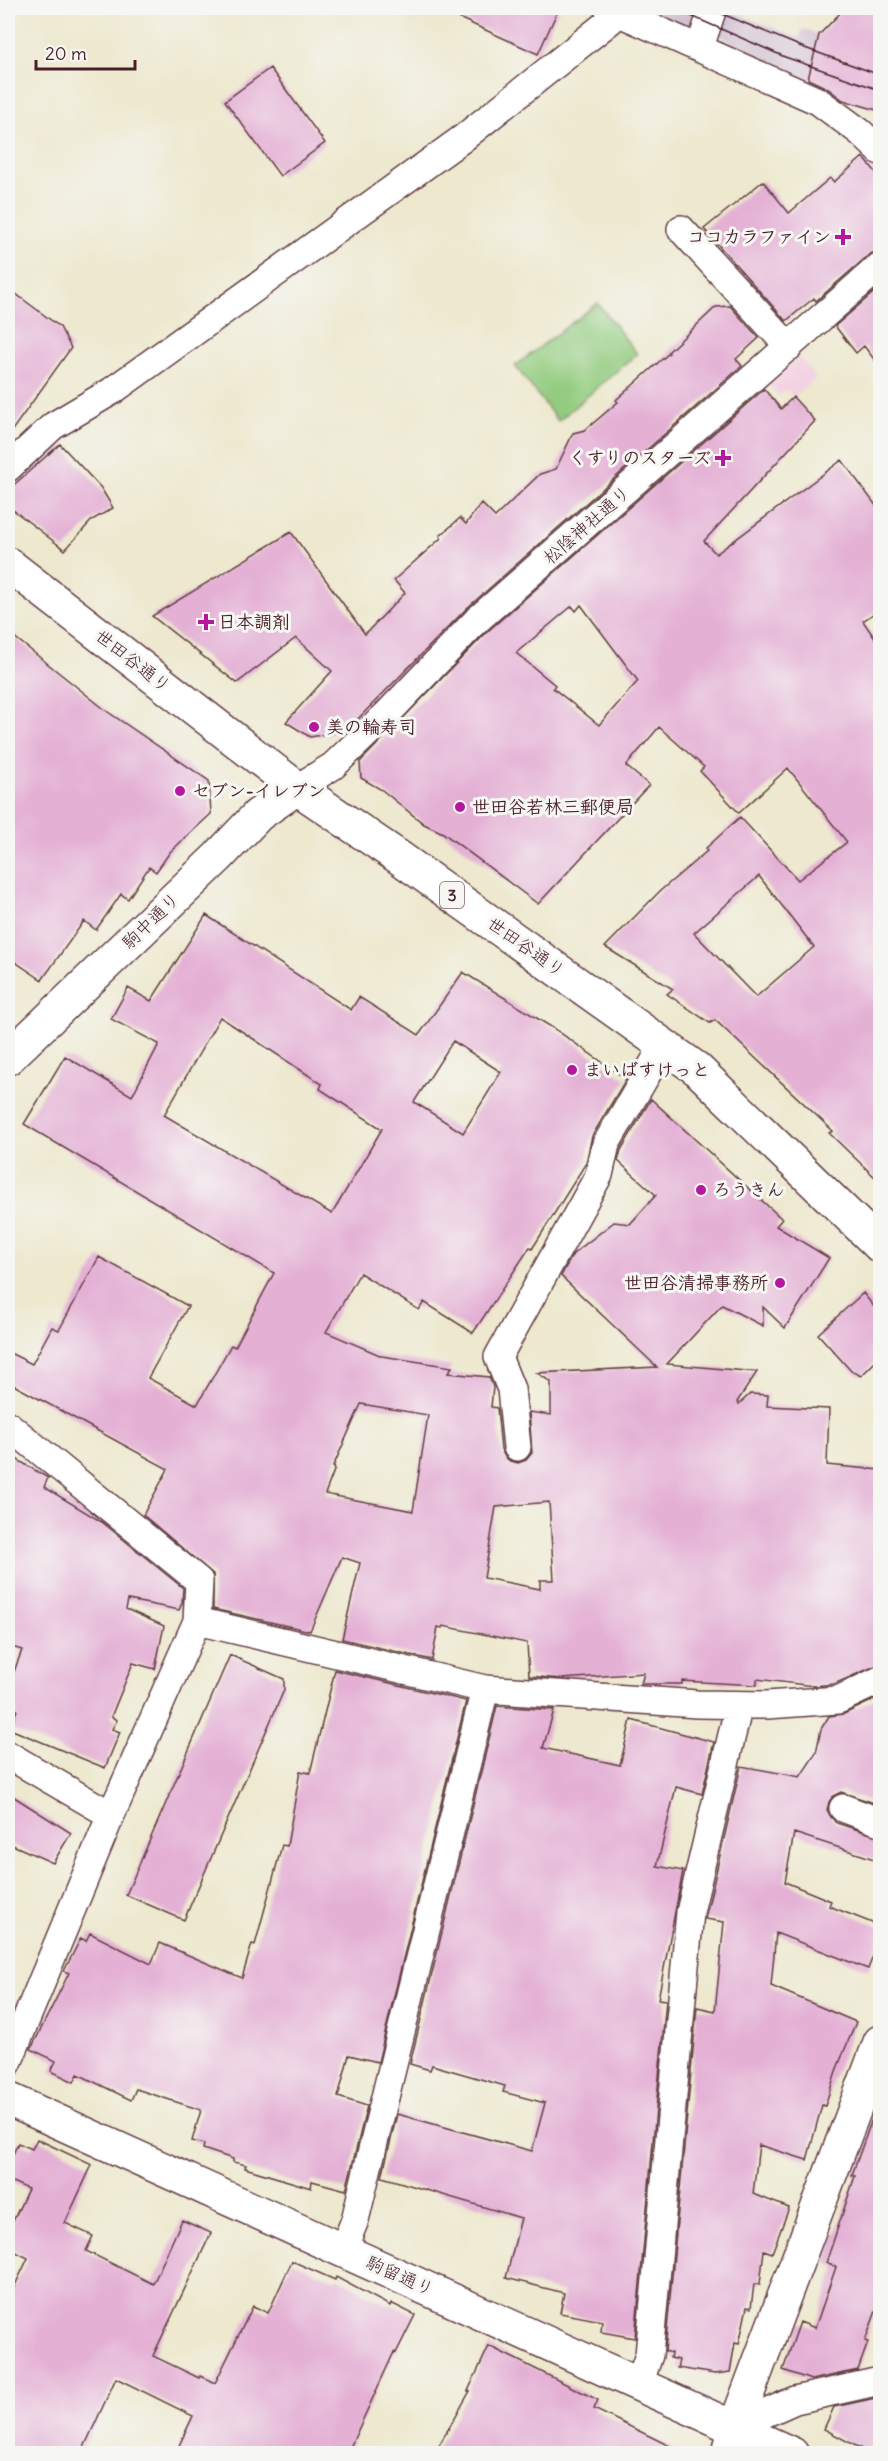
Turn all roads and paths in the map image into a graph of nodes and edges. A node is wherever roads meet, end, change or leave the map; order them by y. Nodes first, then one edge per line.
1 (713, 8) edge
2 (611, 9) edge
3 (700, 47) junction
4 (880, 151) edge
5 (681, 229) dead end
6 (880, 266) edge
7 (789, 347) junction
8 (8, 468) edge
9 (8, 564) edge
10 (297, 788) junction
11 (664, 1045) junction
12 (8, 1058) edge
13 (880, 1246) edge
14 (8, 1425) edge
15 (517, 1447) dead end
16 (196, 1621) junction
17 (880, 1680) edge
18 (485, 1689) junction
19 (739, 1705) junction
20 (8, 1755) edge
21 (843, 1808) dead end
22 (111, 1815) junction
23 (880, 1822) edge
24 (878, 2055) edge
25 (8, 2063) edge
26 (8, 2100) edge
27 (343, 2250) junction
28 (880, 2381) edge
29 (639, 2384) junction
30 (732, 2440) edge
31 (792, 2454) edge

1 - 3 street
2 - 3 street
2 - 8 street
3 - 4 street
5 - 7 street
6 - 7 street, 松陰神社通り
7 - 10 street, 松陰神社通り
9 - 10 street, 世田谷通り / 3
10 - 11 street, 世田谷通り / 3
10 - 12 street, 駒中通り
11 - 13 street, 世田谷通り / 3
11 - 15 street
14 - 16 street
16 - 18 street
16 - 22 street
17 - 19 street
18 - 19 street
18 - 27 street
19 - 29 street
20 - 22 street
21 - 23 street
22 - 25 street
24 - 30 street
26 - 27 street, 駒留通り
27 - 29 street, 駒留通り
28 - 30 street
29 - 30 street, 駒留通り
30 - 31 street, 駒留通り

